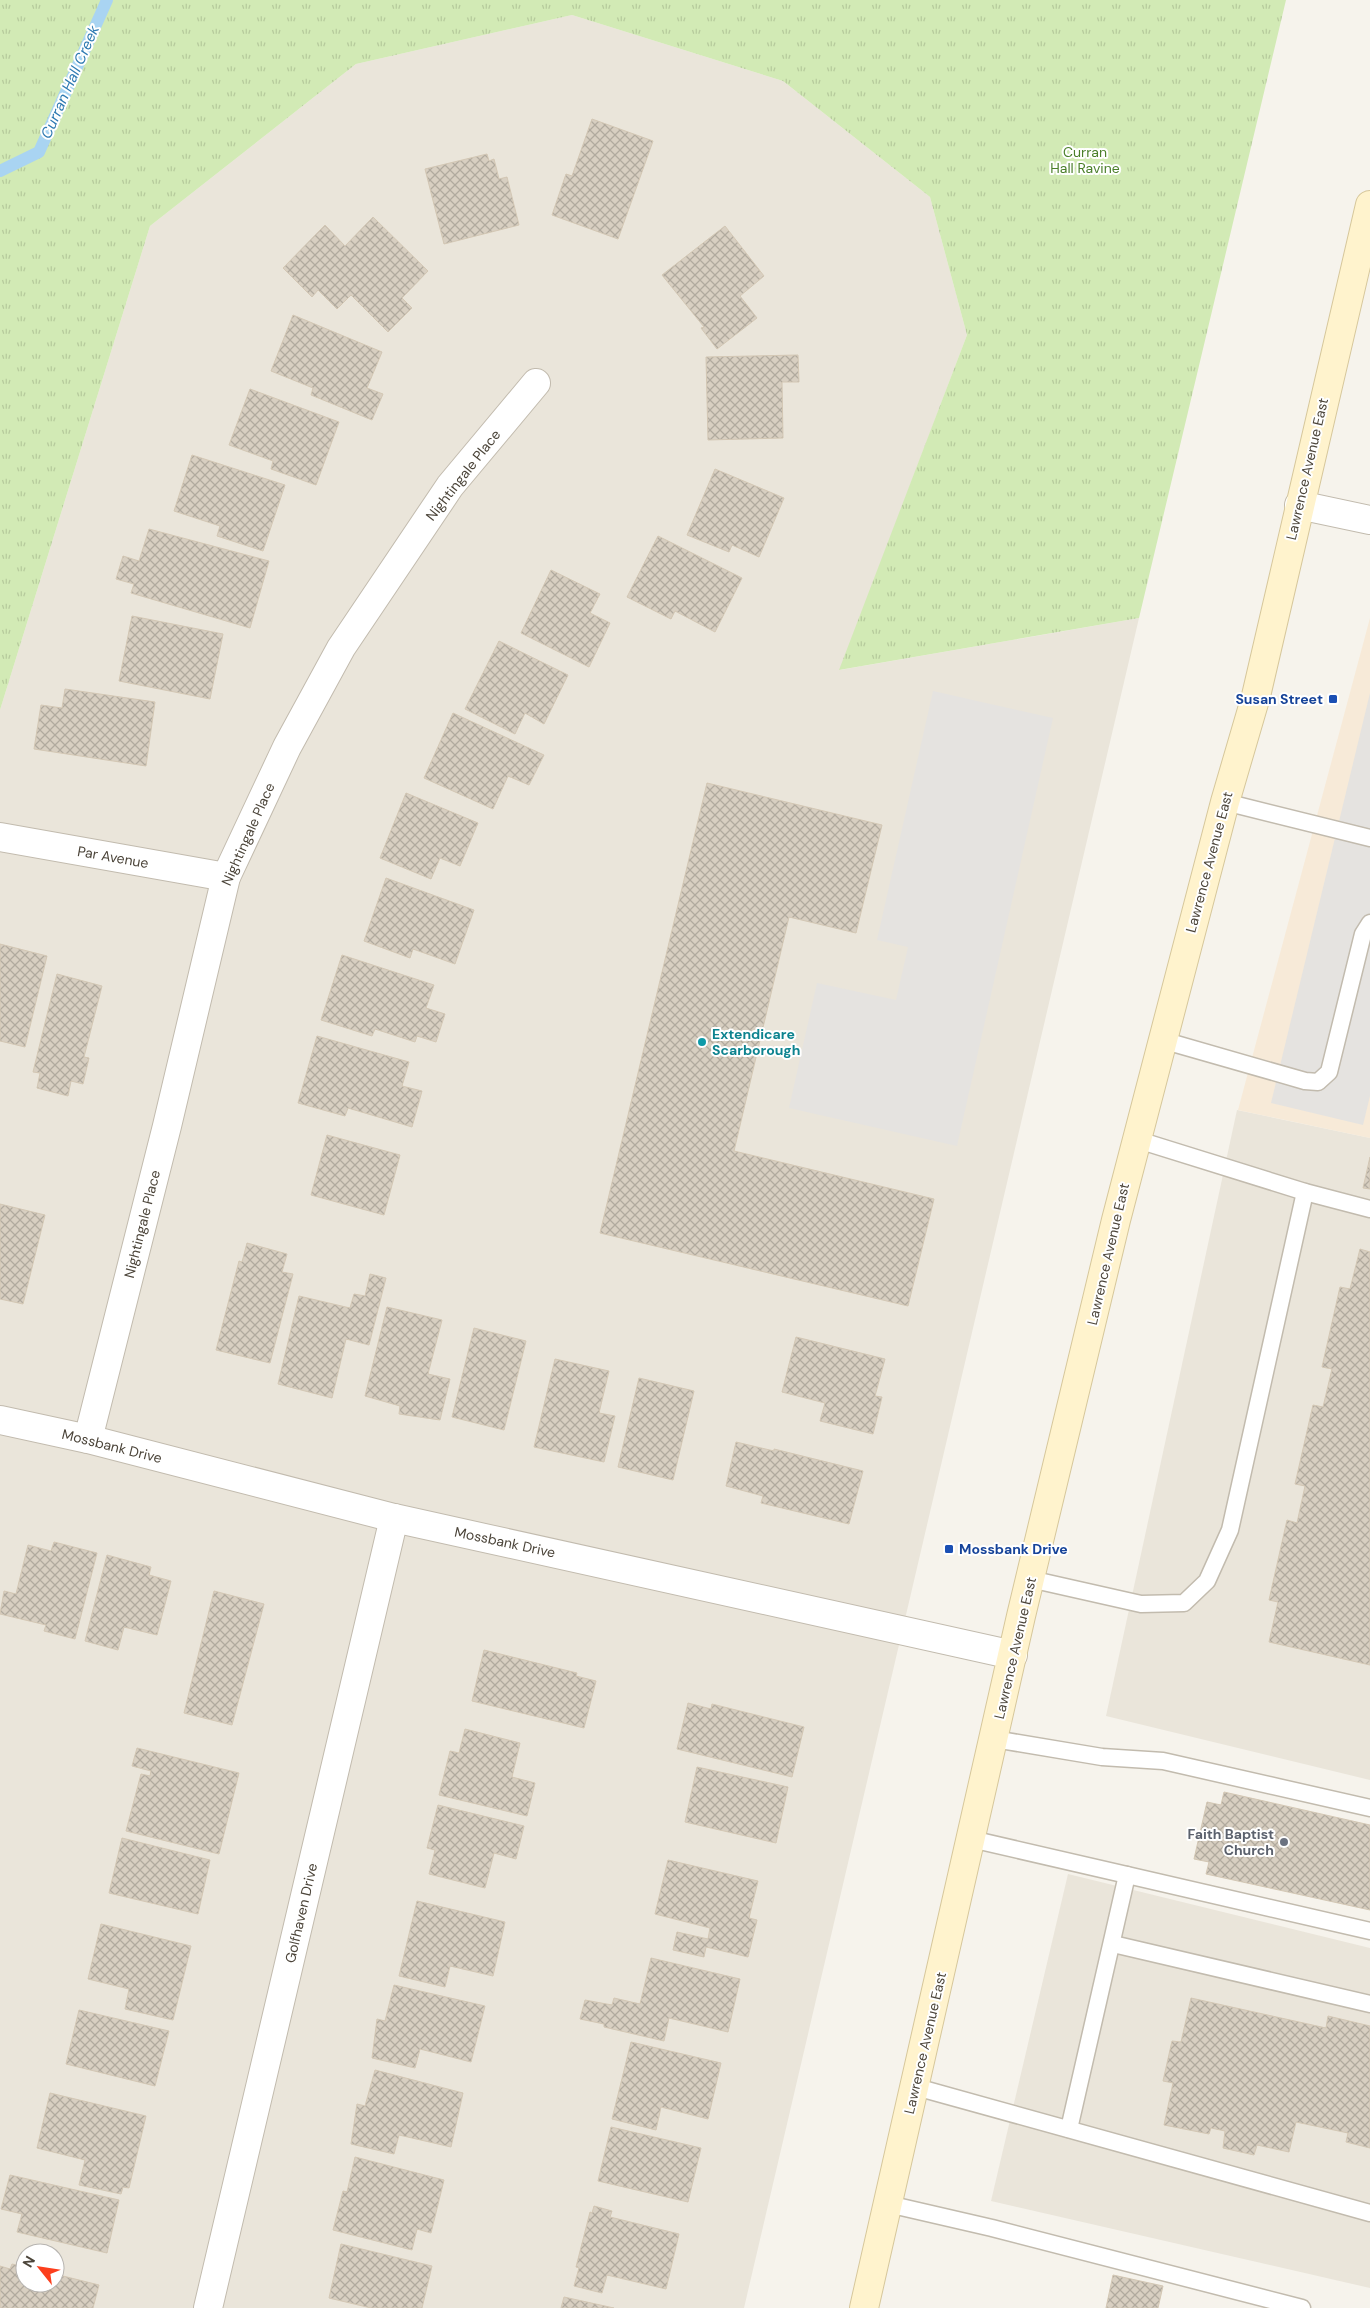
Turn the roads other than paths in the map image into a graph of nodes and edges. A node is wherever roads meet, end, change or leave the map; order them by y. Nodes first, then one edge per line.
1 (1370, 205) edge
2 (536, 383) dead end
3 (1298, 505) junction
4 (1370, 520) edge
5 (1224, 802) junction
6 (0, 837) edge
7 (1370, 838) edge
8 (226, 877) junction
9 (1370, 923) edge
10 (1162, 1040) junction
11 (1135, 1139) junction
12 (1305, 1192) junction
13 (1370, 1209) edge
14 (0, 1420) edge
15 (88, 1439) junction
16 (394, 1518) junction
17 (1030, 1579) junction
18 (1013, 1654) junction
19 (994, 1739) junction
20 (1370, 1808) edge
21 (971, 1839) junction
22 (1127, 1875) junction
23 (1370, 1931) edge
24 (1113, 1944) junction
25 (1370, 2004) edge
26 (916, 2087) junction
27 (1069, 2129) junction
28 (888, 2204) junction
29 (1370, 2213) edge
30 (208, 2308) edge
31 (864, 2308) edge
32 (1302, 2308) edge

1 - 3 main road, Lawrence Avenue East
2 - 8 street, Nightingale Place
3 - 4 street
3 - 5 main road, Lawrence Avenue East
5 - 7 lane
5 - 10 main road, Lawrence Avenue East
6 - 8 street, Par Avenue
8 - 15 street, Nightingale Place
9 - 10 lane
10 - 11 main road, Lawrence Avenue East
11 - 12 lane
11 - 17 main road, Lawrence Avenue East
12 - 13 lane
12 - 17 lane
14 - 15 street, Mossbank Drive
15 - 16 street, Mossbank Drive
16 - 18 street, Mossbank Drive
16 - 30 street, Golfhaven Drive
17 - 18 main road, Lawrence Avenue East
18 - 19 main road, Lawrence Avenue East
19 - 20 lane
19 - 21 main road, Lawrence Avenue East
21 - 22 lane
21 - 26 main road, Lawrence Avenue East
22 - 23 lane
22 - 24 lane
24 - 25 lane
24 - 27 lane
26 - 27 lane
26 - 28 main road, Lawrence Avenue East
27 - 29 lane
28 - 31 main road, Lawrence Avenue East
28 - 32 lane

